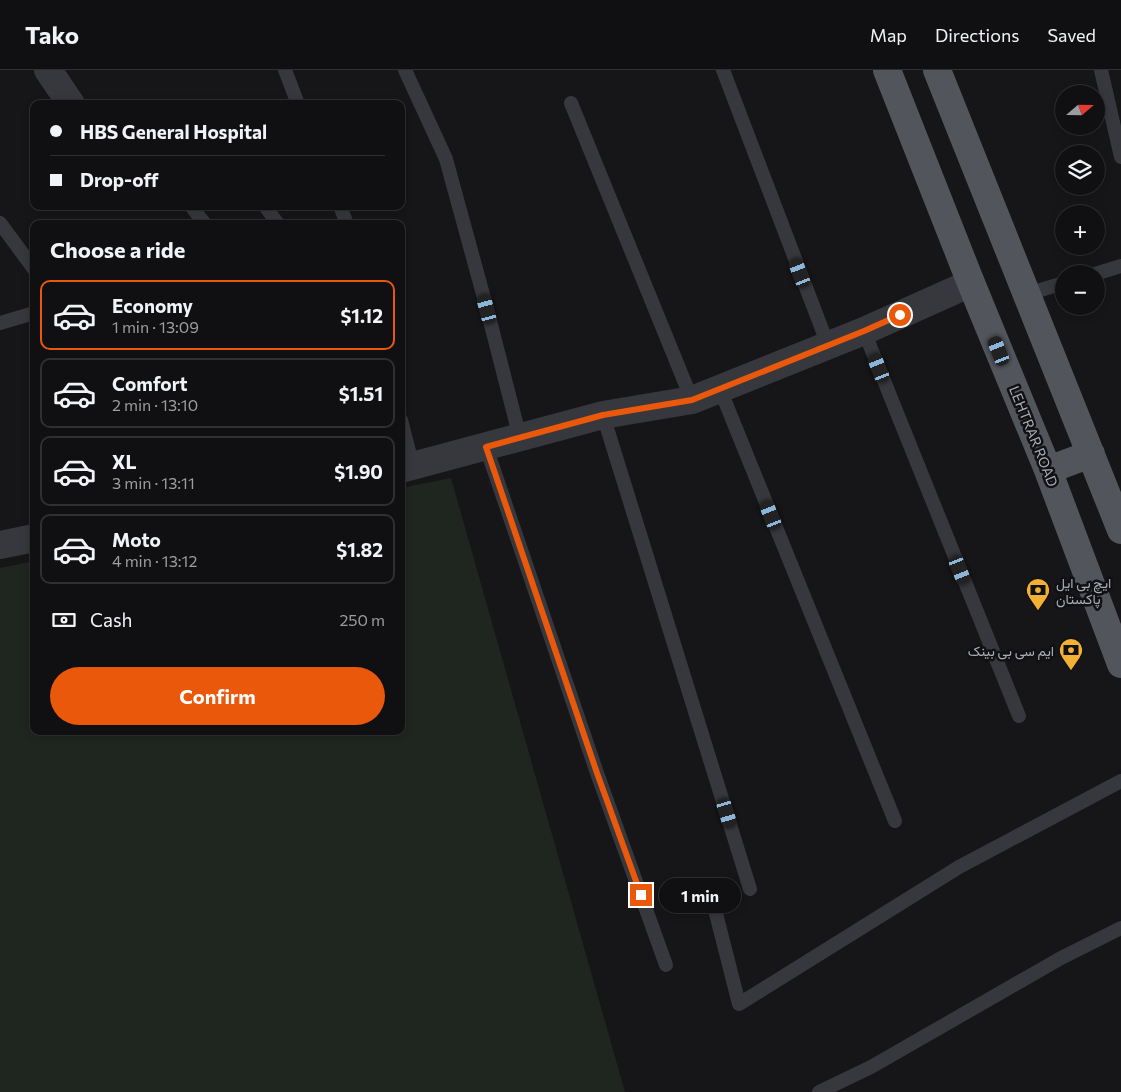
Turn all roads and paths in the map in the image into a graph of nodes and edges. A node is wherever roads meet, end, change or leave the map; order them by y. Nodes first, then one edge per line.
1 (48, 70) edge
2 (285, 70) edge
3 (404, 70) edge
4 (723, 70) edge
5 (887, 70) edge
6 (937, 70) edge
7 (1101, 70) edge
8 (68, 100) edge
9 (296, 100) edge
10 (570, 103) dead end
11 (1121, 157) edge
12 (195, 210) edge
13 (203, 220) edge
14 (0, 222) edge
15 (30, 263) edge
16 (1121, 266) edge
17 (1105, 271) edge
18 (971, 282) junction
19 (1055, 286) edge
20 (1027, 294) junction
21 (30, 314) edge
22 (0, 323) edge
23 (864, 331) junction
24 (828, 346) junction
25 (720, 389) junction
26 (692, 400) junction
27 (603, 415) junction
28 (520, 438) junction
29 (486, 447) junction
30 (405, 452) edge
31 (1091, 454) junction
32 (407, 468) edge
33 (1048, 470) junction
34 (1121, 530) edge
35 (30, 539) edge
36 (0, 545) edge
37 (1121, 664) edge
38 (1019, 716) dead end
39 (1121, 781) edge
40 (895, 821) dead end
41 (750, 889) dead end
42 (710, 890) dead end
43 (1121, 928) edge
44 (666, 965) dead end
45 (819, 1092) edge

1 - 8 street
2 - 9 lane
3 - 28 lane
4 - 24 lane
5 - 18 main road, LEHTRAR ROAD
6 - 20 main road
7 - 11 lane
10 - 26 lane
12 - 13 lane
14 - 15 lane
16 - 17 lane
18 - 23 street
18 - 33 main road, LEHTRAR ROAD
19 - 20 lane
20 - 31 main road
21 - 22 lane
23 - 24 street
23 - 38 lane
24 - 25 street
25 - 26 street
25 - 40 lane
26 - 27 street
27 - 28 street
27 - 41 lane
28 - 29 street
29 - 32 street
29 - 44 lane
30 - 32 lane
31 - 33 main road
31 - 34 main road
33 - 37 main road, LEHTRAR ROAD
35 - 36 street
39 - 42 lane
43 - 45 lane

